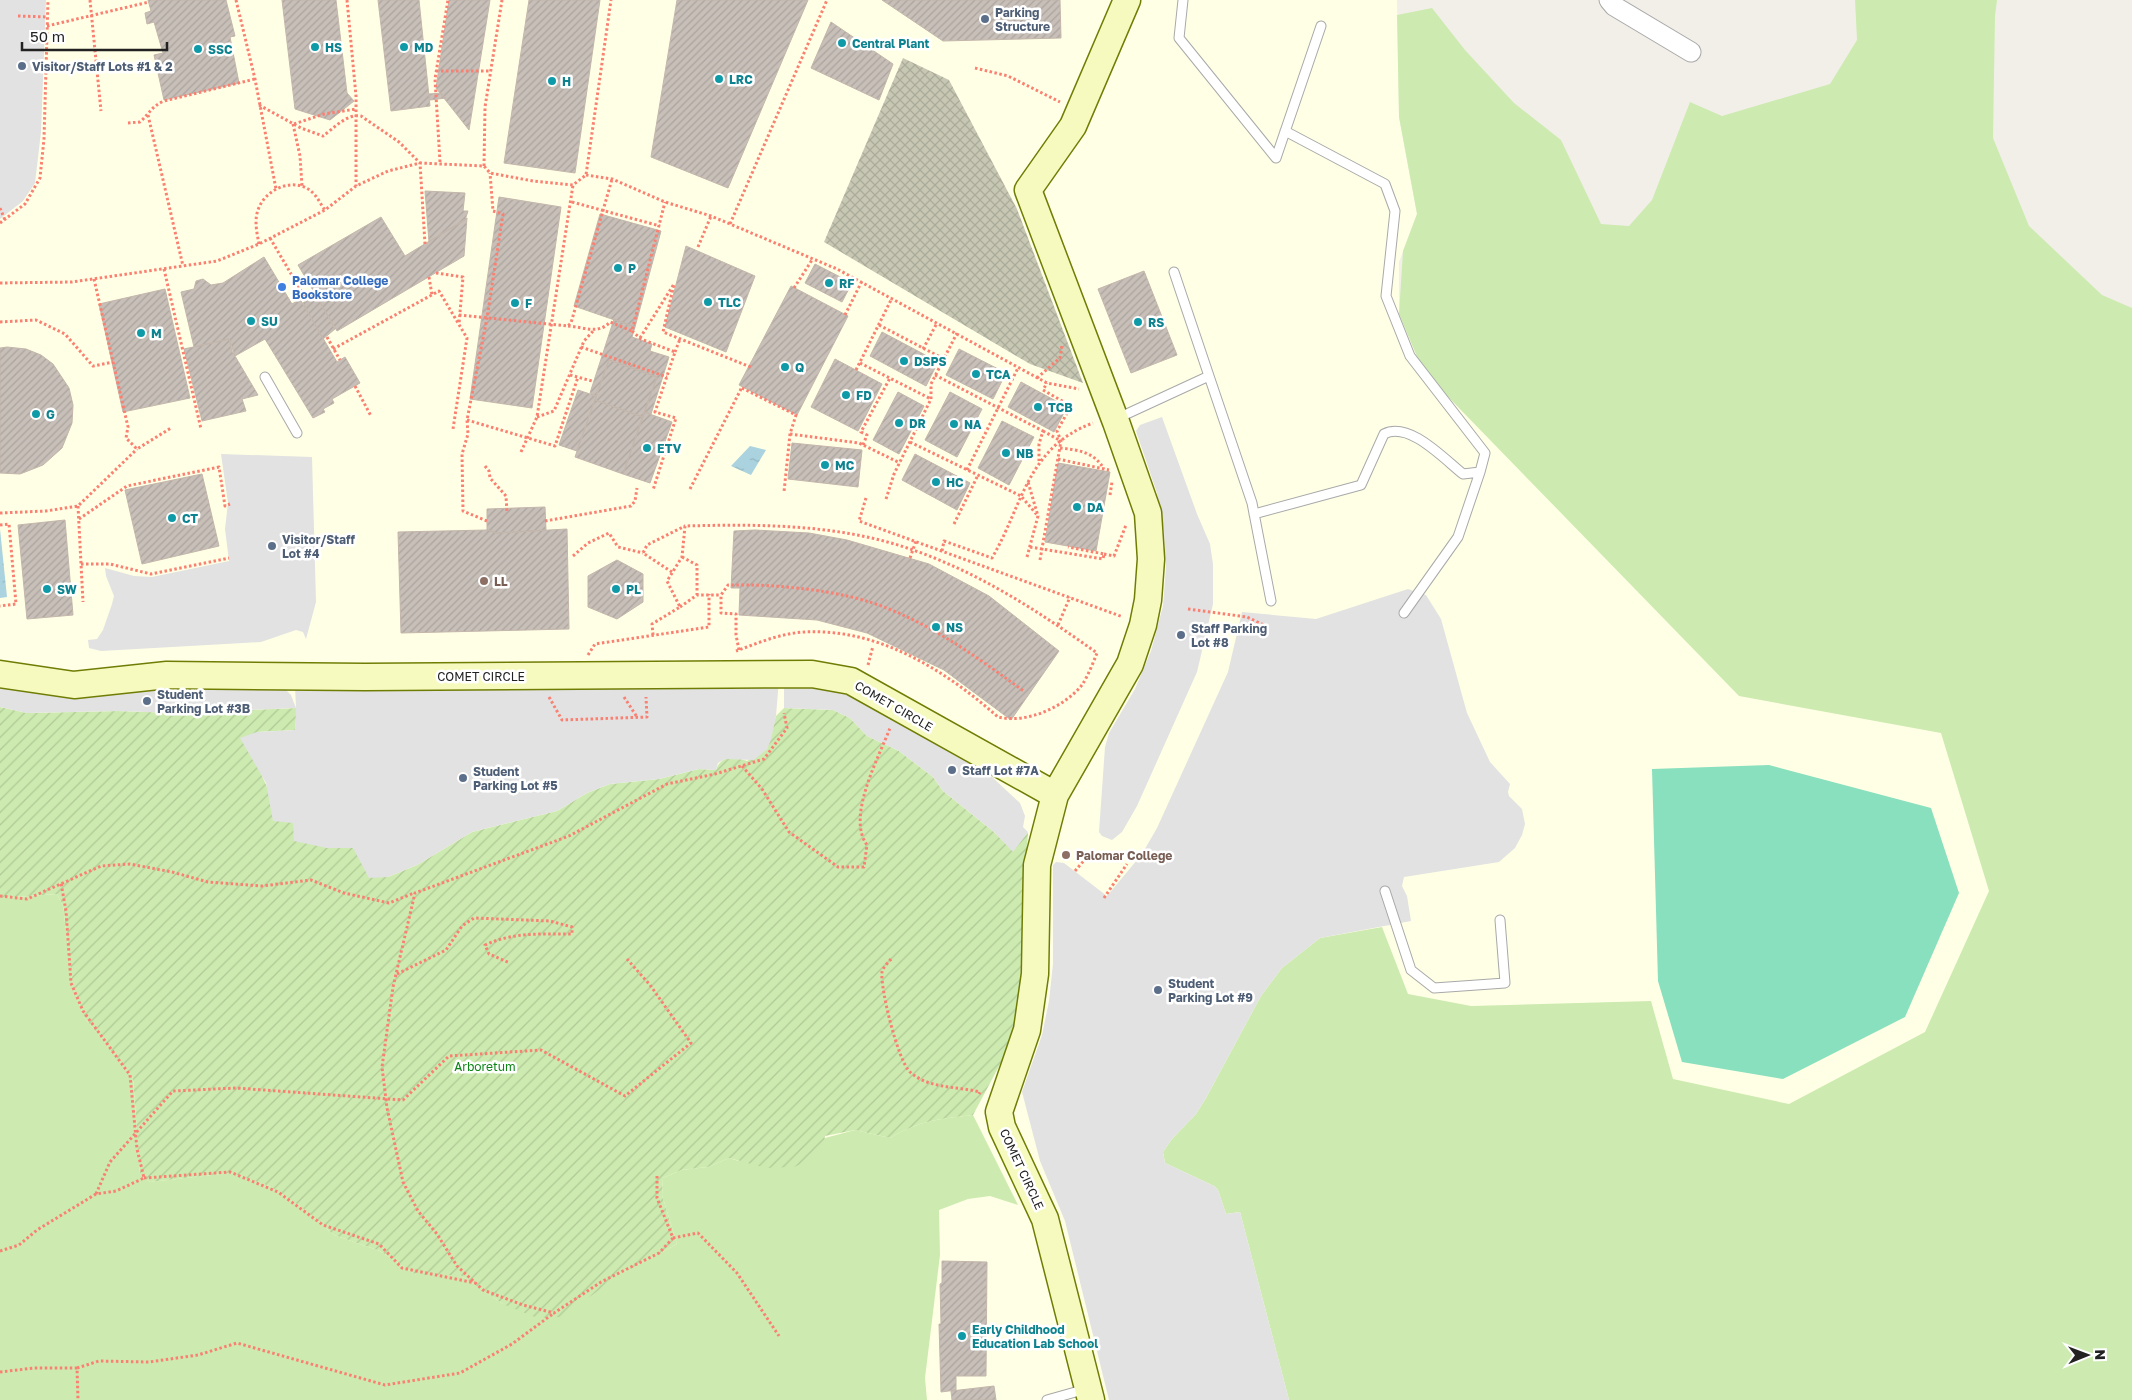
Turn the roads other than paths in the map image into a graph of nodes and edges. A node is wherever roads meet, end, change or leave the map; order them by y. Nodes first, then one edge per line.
1 (1127, 0) edge
2 (1183, 0) edge
3 (1609, 0) edge
4 (1321, 26) dead end
5 (1691, 52) dead end
6 (1285, 131) junction
7 (1174, 272) dead end
8 (1209, 376) junction
9 (265, 378) dead end
10 (1108, 420) junction
11 (296, 433) dead end
12 (1480, 472) junction
13 (1254, 514) junction
14 (1271, 601) dead end
15 (1404, 613) dead end
16 (0, 674) edge
17 (1055, 795) junction
18 (1385, 891) dead end
19 (1500, 920) dead end
20 (1090, 1394) edge
21 (1047, 1400) edge

1 - 10 street
2 - 6 lane
3 - 5 street
4 - 6 lane
6 - 12 lane
7 - 8 lane
8 - 10 lane
8 - 13 lane
9 - 11 lane
10 - 17 street
12 - 13 lane
12 - 15 lane
13 - 14 lane
16 - 17 street, COMET CIRCLE
17 - 20 street, COMET CIRCLE
18 - 19 lane
20 - 21 lane

